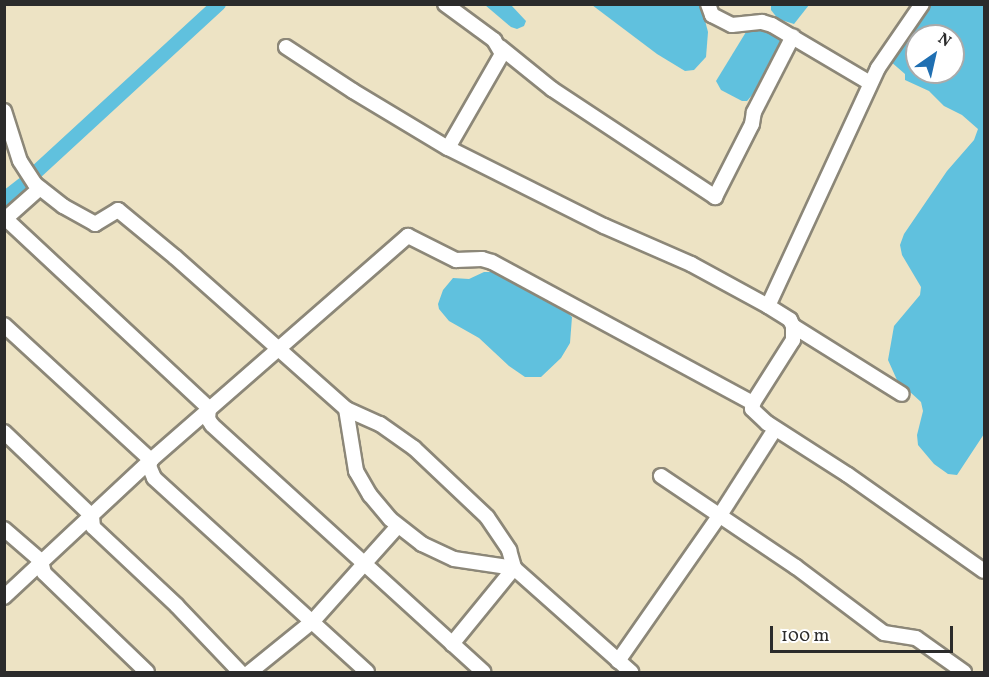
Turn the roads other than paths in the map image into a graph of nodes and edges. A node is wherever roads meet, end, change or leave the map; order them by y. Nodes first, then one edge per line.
1 (445, 4) edge
2 (708, 4) edge
3 (922, 4) edge
4 (793, 36) junction
5 (286, 47) dead end
6 (500, 47) junction
7 (870, 83) junction
8 (4, 111) edge
9 (448, 148) junction
10 (40, 188) junction
11 (5, 219) edge
12 (768, 306) junction
13 (4, 325) edge
14 (793, 326) junction
15 (280, 349) junction
16 (902, 394) dead end
17 (753, 403) junction
18 (209, 408) junction
19 (346, 409) junction
20 (775, 429) junction
21 (4, 432) edge
22 (151, 460) junction
23 (661, 477) dead end
24 (720, 515) junction
25 (92, 516) junction
26 (398, 526) junction
27 (4, 529) edge
28 (41, 561) junction
29 (364, 565) junction
30 (514, 568) junction
31 (984, 571) edge
32 (4, 597) edge
33 (313, 621) junction
34 (452, 644) junction
35 (618, 661) junction
36 (147, 672) edge
37 (240, 672) edge
38 (250, 672) edge
39 (368, 672) edge
40 (483, 672) edge
41 (631, 672) edge
42 (964, 672) edge

1 - 6 street
2 - 4 street
3 - 7 street
4 - 6 street
4 - 7 street
5 - 9 street
6 - 9 street
7 - 12 street
8 - 10 street
9 - 12 street
10 - 11 street
10 - 15 street
11 - 18 street
12 - 14 street
13 - 22 street
14 - 16 street
14 - 17 street
15 - 17 street
15 - 18 street
15 - 19 street
17 - 20 street
18 - 22 street
18 - 29 street
19 - 26 street
19 - 30 street
20 - 24 street
20 - 31 street
21 - 25 street
22 - 25 street
22 - 33 street
23 - 24 street
24 - 35 street
24 - 42 street
25 - 28 street
25 - 37 street
26 - 29 street
26 - 30 street
27 - 28 street
28 - 32 street
28 - 36 street
29 - 33 street
29 - 34 street
30 - 34 street
30 - 35 street
33 - 38 street
33 - 39 street
34 - 40 street
35 - 41 street

